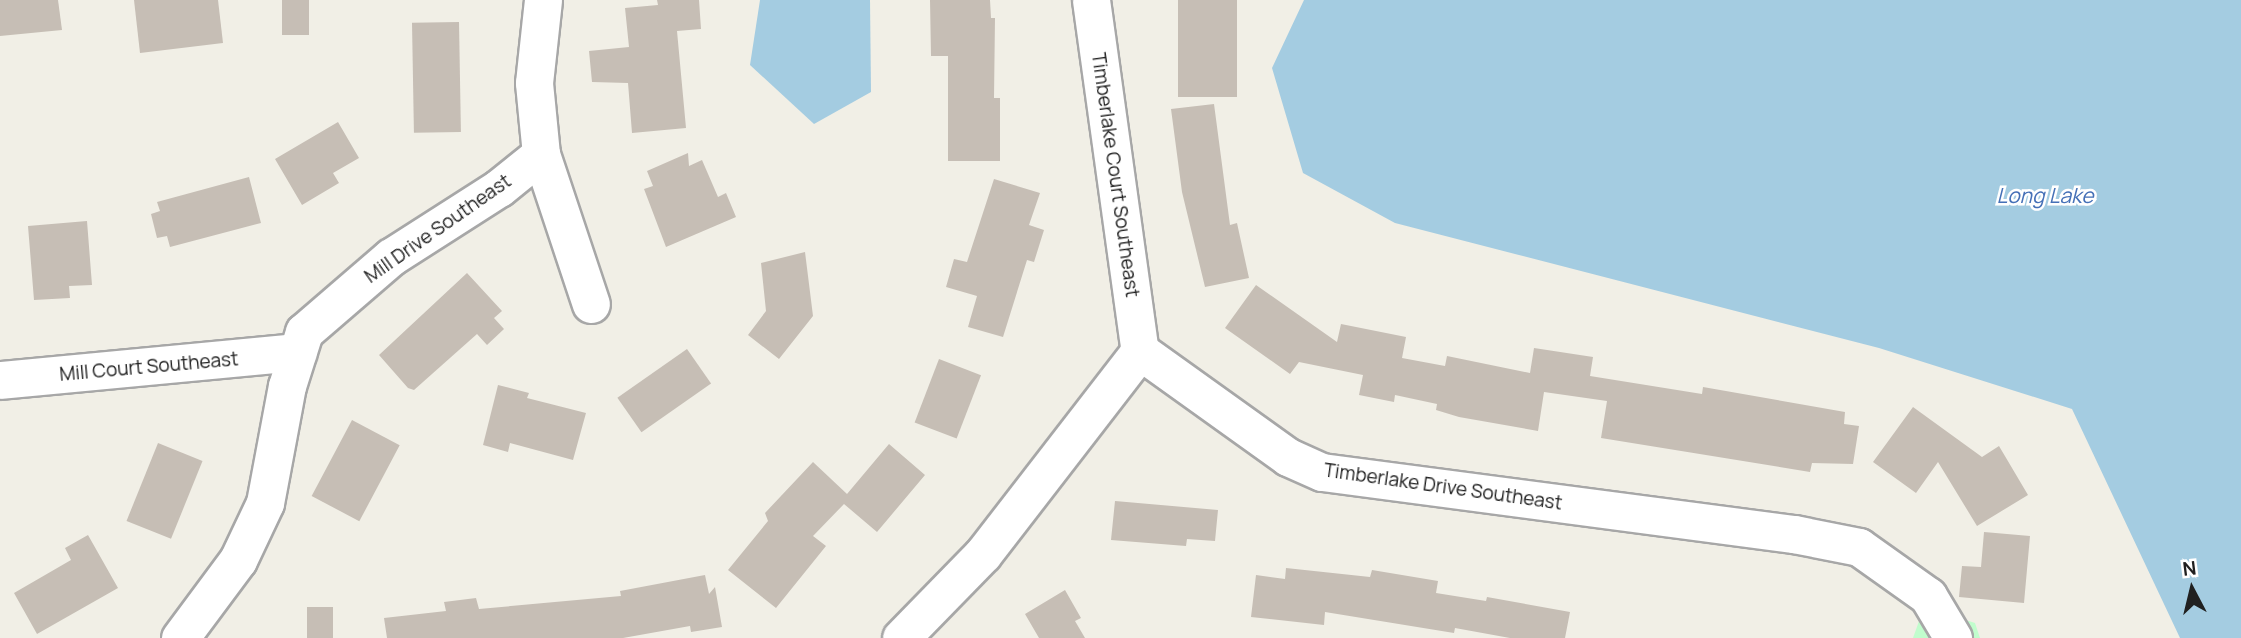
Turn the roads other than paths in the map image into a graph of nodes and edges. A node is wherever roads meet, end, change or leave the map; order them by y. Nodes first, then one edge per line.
1 (543, 0) edge
2 (1091, 0) edge
3 (541, 154) junction
4 (592, 304) dead end
5 (1140, 351) junction
6 (298, 352) junction
7 (0, 380) edge
8 (180, 638) edge
9 (901, 638) edge
10 (1953, 638) edge

1 - 3 street
2 - 5 street, Timberlake Court Southeast
3 - 4 street
3 - 6 street, Mill Drive Southeast
5 - 9 street
5 - 10 street, Timberlake Drive Southeast
6 - 7 street, Mill Court Southeast
6 - 8 street, Mill Drive Southeast

